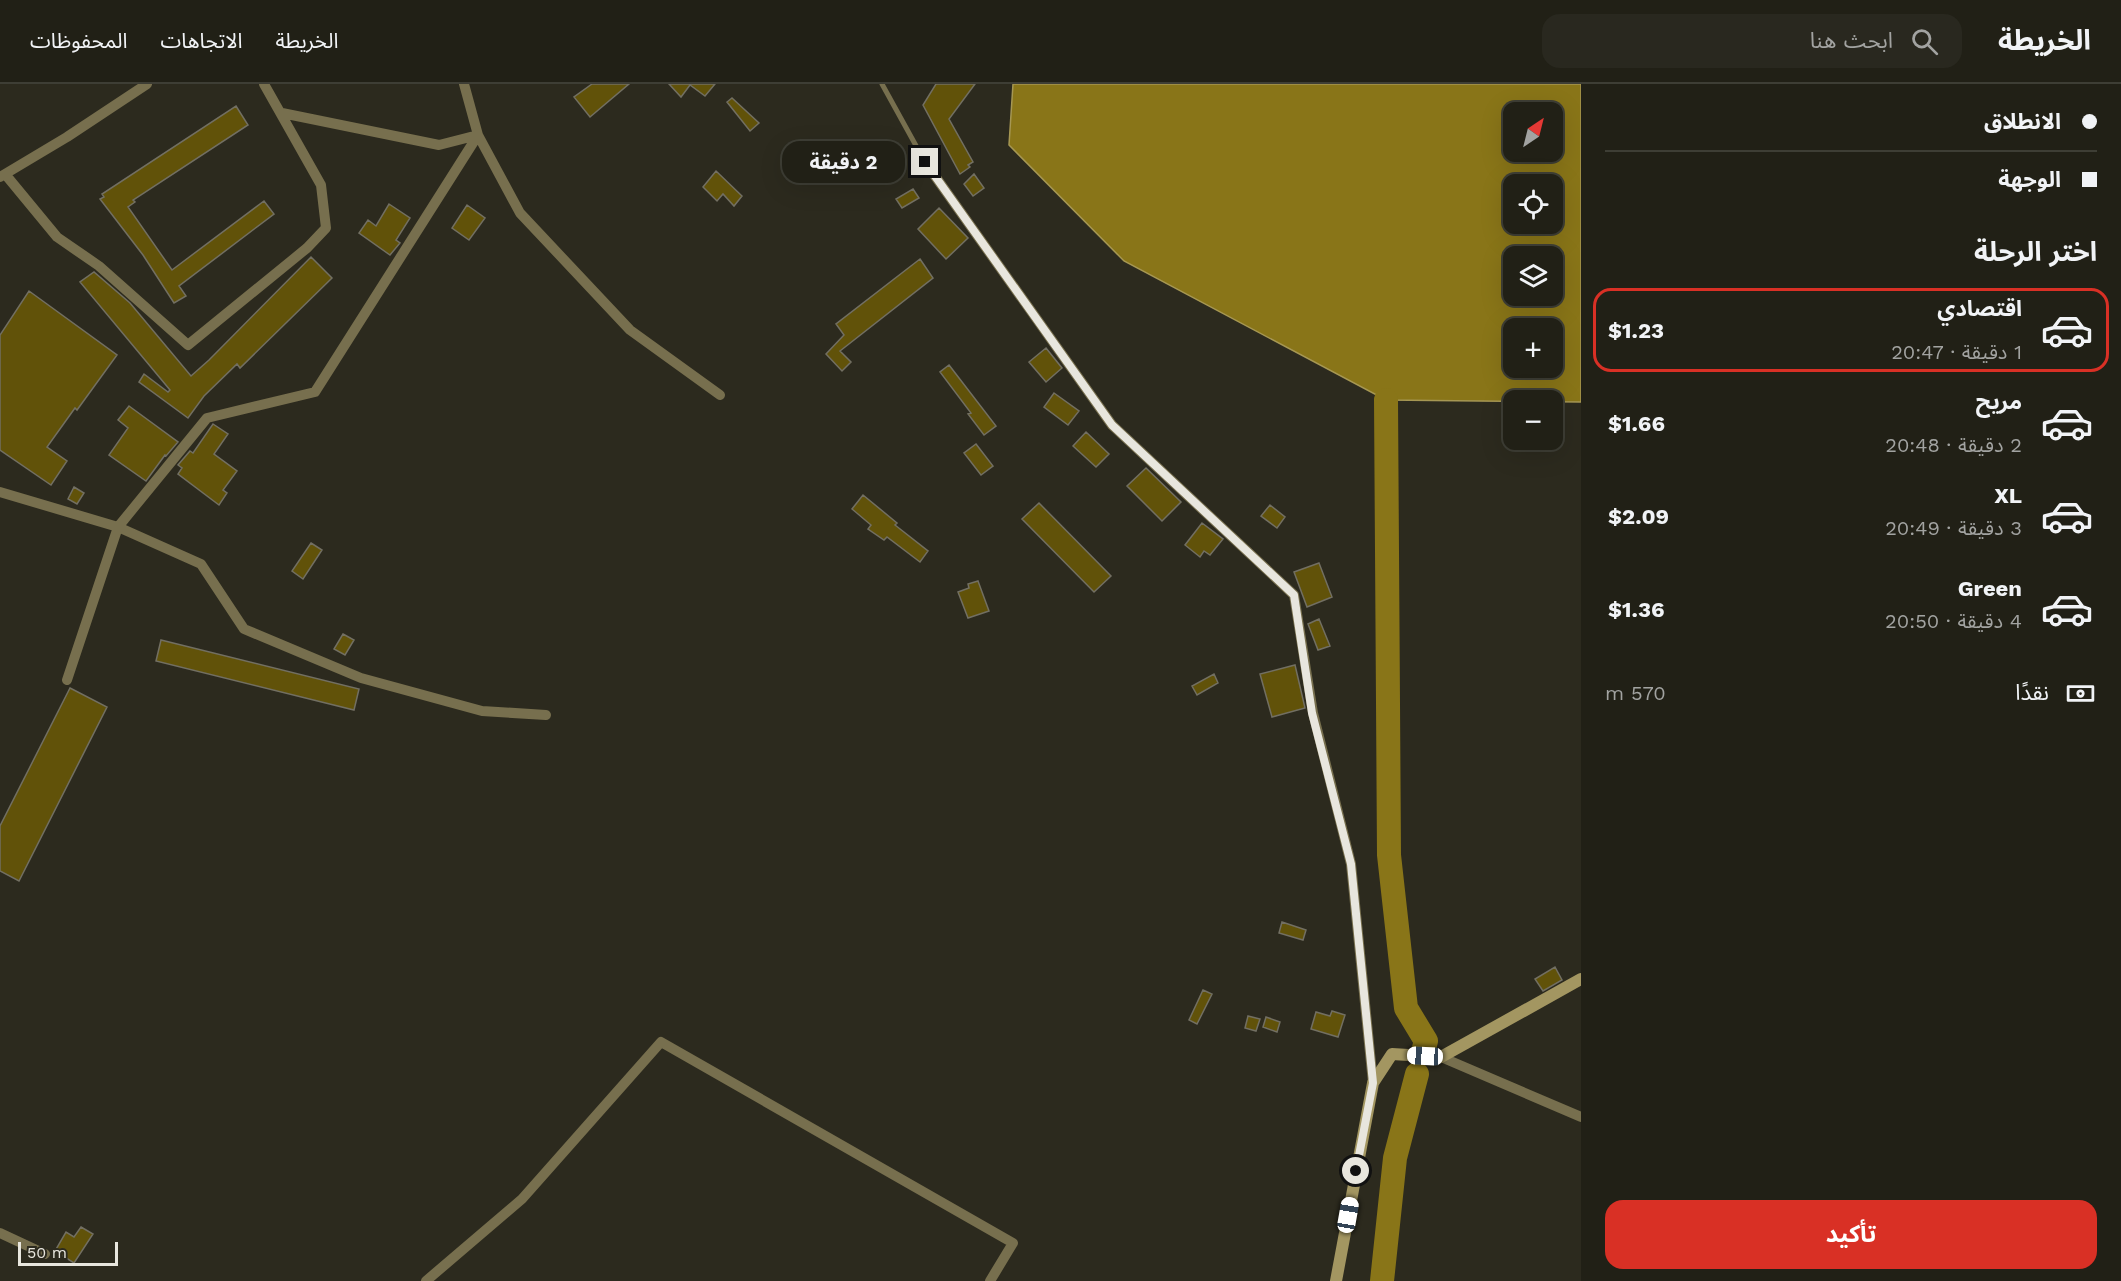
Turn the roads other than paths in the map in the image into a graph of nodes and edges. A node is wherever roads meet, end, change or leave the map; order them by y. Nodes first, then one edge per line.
1 (147, 84) edge
2 (264, 84) edge
3 (464, 84) edge
4 (882, 84) edge
5 (282, 113) junction
6 (477, 135) junction
7 (925, 162) joint
8 (3, 176) edge
9 (720, 395) dead end
10 (0, 492) edge
11 (118, 527) junction
12 (67, 680) dead end
13 (546, 715) dead end
14 (1581, 979) edge
15 (1441, 1057) junction
16 (1373, 1083) junction
17 (1581, 1117) edge
18 (0, 1233) edge
19 (45, 1254) dead end
20 (426, 1281) edge
21 (990, 1281) edge
22 (1336, 1281) edge

1 - 8 street
2 - 5 street
3 - 6 street
4 - 7 lane
5 - 6 street
5 - 8 street
6 - 9 street
6 - 11 street
7 - 16 street
10 - 11 street
11 - 12 street
11 - 13 street
14 - 15 street
15 - 16 street
15 - 17 street
16 - 22 street
18 - 19 street
20 - 21 street

